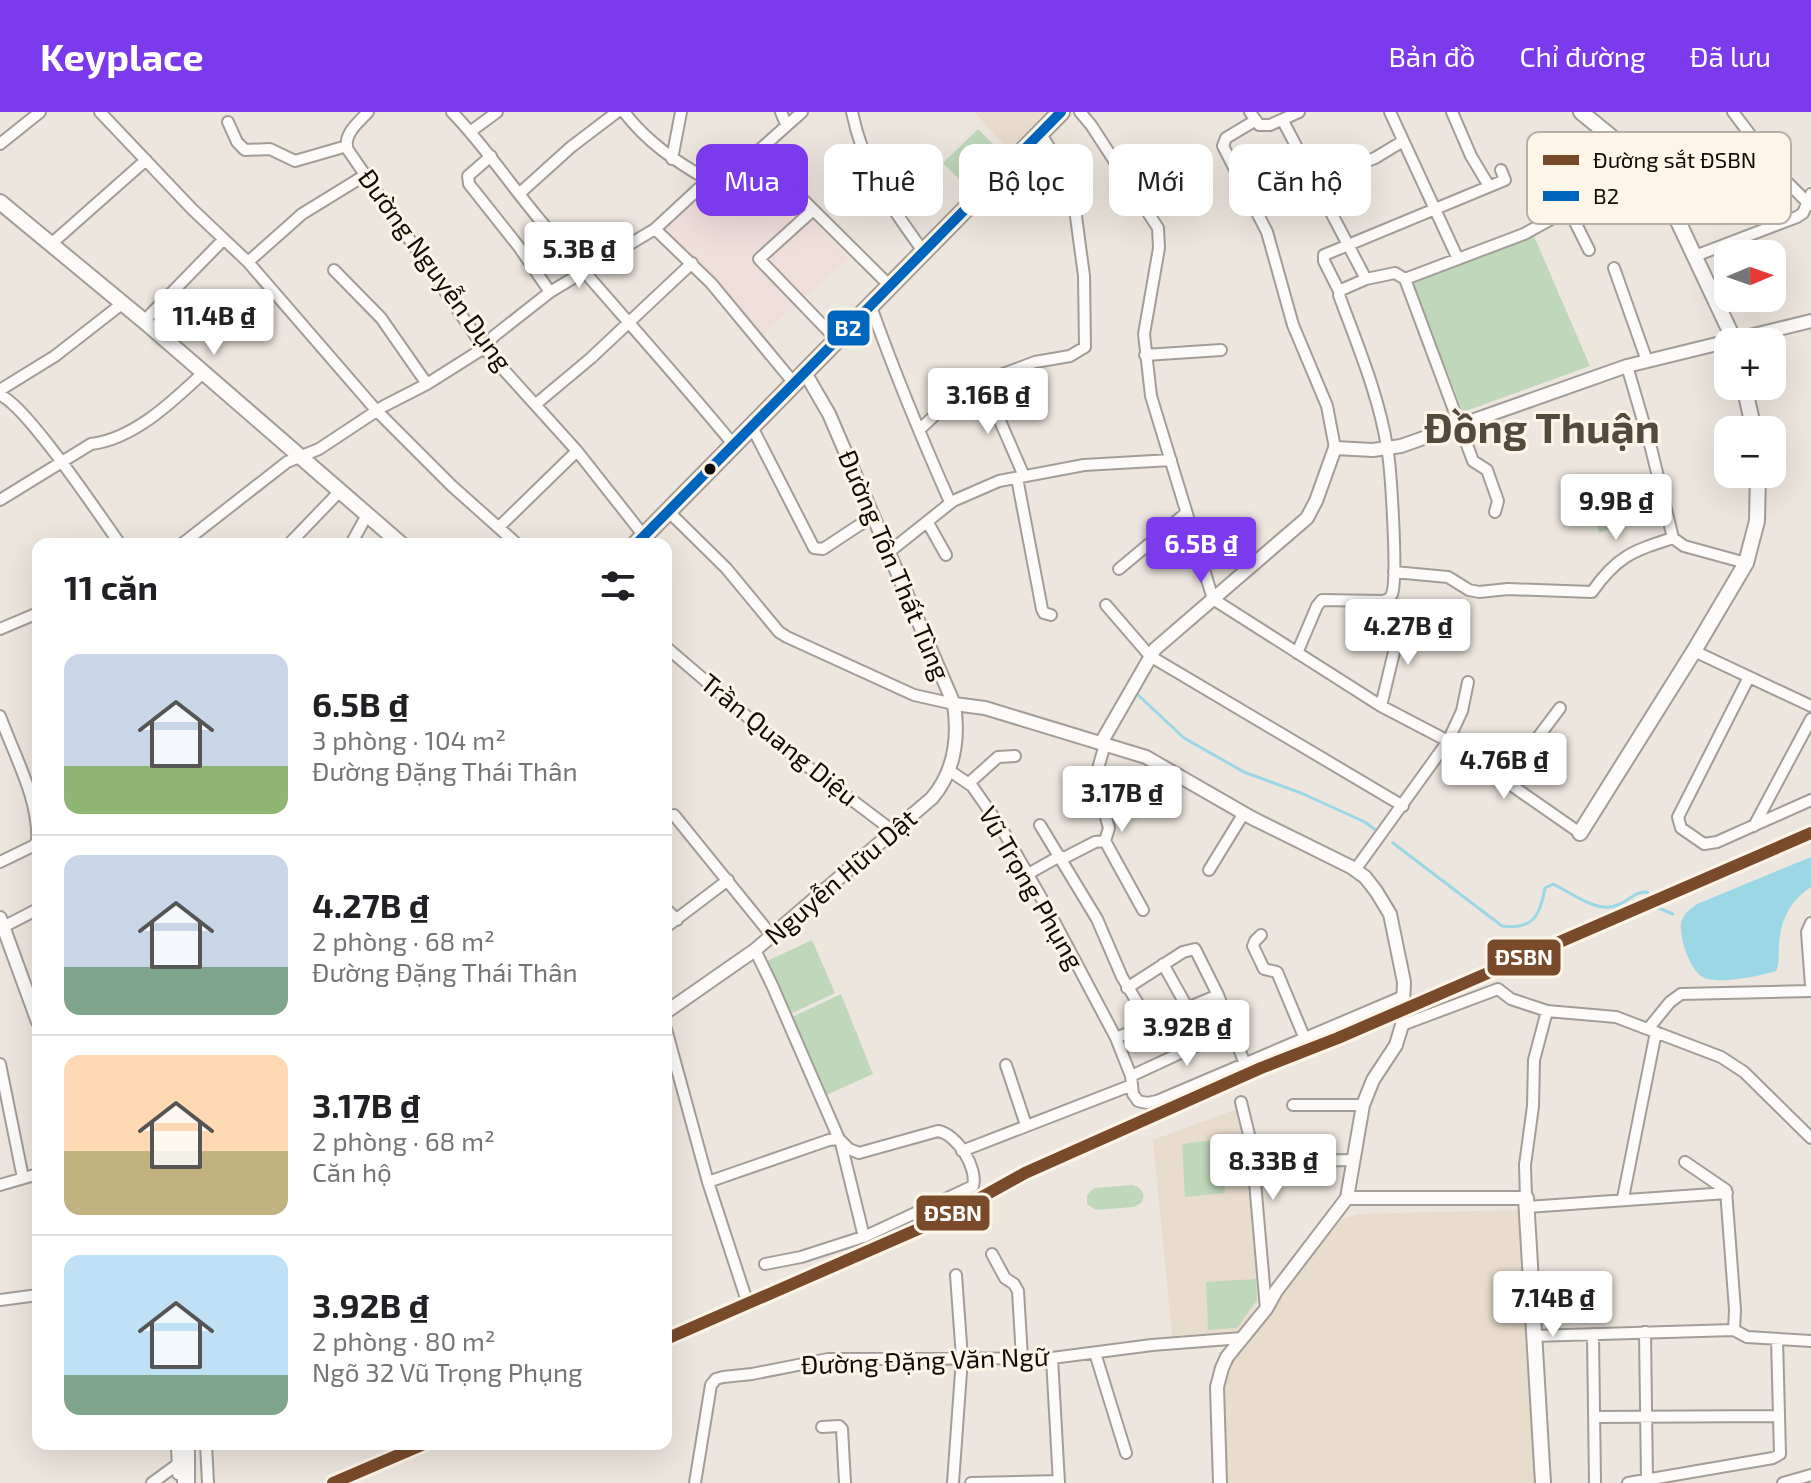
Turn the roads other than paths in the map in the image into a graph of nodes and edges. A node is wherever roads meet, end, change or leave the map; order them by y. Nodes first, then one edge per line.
1 (40, 112) edge
2 (100, 112) edge
3 (368, 112) edge
4 (452, 112) edge
5 (497, 112) edge
6 (617, 112) edge
7 (624, 112) edge
8 (681, 112) edge
9 (781, 112) edge
10 (802, 112) edge
11 (852, 112) edge
12 (1061, 112) edge
13 (1080, 112) edge
14 (1297, 112) edge
15 (1390, 112) edge
16 (1452, 112) edge
17 (1581, 112) edge
18 (1733, 112) edge
19 (1253, 116) edge
20 (1283, 121) junction
21 (228, 122) dead end
22 (786, 124) junction
23 (470, 132) junction
24 (1606, 132) edge
25 (1748, 132) edge
26 (1041, 134) junction
27 (1403, 141) junction
28 (0, 144) edge
29 (767, 144) edge
30 (1296, 144) edge
31 (347, 146) junction
32 (491, 156) junction
33 (672, 159) junction
34 (146, 160) junction
35 (1371, 160) edge
36 (1501, 170) dead end
37 (696, 173) edge
38 (367, 174) junction
39 (1791, 185) edge
40 (1489, 186) junction
41 (696, 191) edge
42 (520, 193) junction
43 (1810, 200) edge
44 (0, 202) edge
45 (808, 207) edge
46 (1435, 207) junction
47 (812, 211) junction
48 (1335, 216) edge
49 (1791, 219) edge
50 (1542, 224) edge
51 (1576, 224) edge
52 (1680, 224) edge
53 (1779, 224) edge
54 (655, 229) junction
55 (223, 240) junction
56 (1349, 242) junction
57 (51, 244) junction
58 (1589, 250) dead end
59 (923, 251) junction
60 (1695, 256) junction
61 (1458, 259) junction
62 (248, 262) junction
63 (692, 263) junction
64 (1614, 268) dead end
65 (334, 270) dead end
66 (584, 270) junction
67 (1366, 279) junction
68 (1405, 279) junction
69 (889, 285) junction
70 (1339, 291) junction
71 (550, 292) junction
72 (123, 303) junction
73 (870, 304) junction
74 (144, 321) junction
75 (630, 321) junction
76 (1811, 321) edge
77 (1729, 328) edge
78 (1784, 328) edge
79 (836, 339) junction
80 (1714, 346) edge
81 (484, 348) junction
82 (1221, 350) dead end
83 (1145, 355) junction
84 (1647, 361) junction
85 (1627, 366) junction
86 (203, 373) junction
87 (799, 376) junction
88 (983, 382) junction
89 (427, 384) junction
90 (0, 393) edge
91 (536, 404) junction
92 (376, 410) junction
93 (1461, 424) junction
94 (752, 427) junction
95 (919, 430) junction
96 (733, 444) junction
97 (1335, 448) junction
98 (1387, 448) junction
99 (577, 451) junction
100 (302, 456) junction
101 (1171, 460) junction
102 (61, 462) junction
103 (1021, 477) junction
104 (1758, 488) edge
105 (340, 491) junction
106 (0, 500) edge
107 (953, 501) junction
108 (669, 512) junction
109 (1495, 512) dead end
110 (1186, 513) junction
111 (367, 515) junction
112 (873, 516) junction
113 (928, 523) junction
114 (499, 527) junction
115 (116, 538) edge
116 (190, 538) edge
117 (295, 538) edge
118 (354, 538) edge
119 (394, 538) edge
120 (511, 538) edge
121 (639, 538) edge
122 (642, 538) edge
123 (1673, 538) junction
124 (889, 552) junction
125 (946, 555) dead end
126 (1746, 563) junction
127 (1119, 569) dead end
128 (1394, 572) junction
129 (1213, 599) junction
130 (1106, 605) dead end
131 (1051, 615) dead end
132 (32, 616) edge
133 (1395, 623) dead end
134 (0, 629) edge
135 (1694, 651) junction
136 (672, 652) edge
137 (1297, 653) junction
138 (1150, 656) junction
139 (1749, 677) junction
140 (1468, 682) dead end
141 (954, 704) junction
142 (1381, 706) junction
143 (1811, 706) edge
144 (1560, 708) dead end
145 (0, 716) edge
146 (1811, 719) edge
147 (1806, 740) edge
148 (1448, 741) junction
149 (1103, 744) junction
150 (1015, 756) dead end
151 (950, 771) junction
152 (1505, 781) junction
153 (969, 783) junction
154 (1811, 800) edge
155 (32, 801) edge
156 (1403, 806) junction
157 (1244, 813) junction
158 (674, 815) dead end
159 (1040, 825) dead end
160 (1753, 826) junction
161 (893, 831) junction
162 (1580, 833) joint
163 (1105, 841) junction
164 (32, 846) edge
165 (1061, 857) junction
166 (0, 862) edge
167 (1209, 870) dead end
168 (1355, 870) junction
169 (1028, 874) junction
170 (728, 880) junction
171 (1143, 910) dead end
172 (32, 911) edge
173 (672, 915) edge
174 (677, 920) junction
175 (2, 922) edge
176 (672, 923) edge
177 (1811, 923) edge
178 (1261, 935) dead end
179 (772, 936) junction
180 (755, 950) junction
181 (6, 954) edge
182 (1163, 964) junction
183 (1811, 985) edge
184 (1127, 988) junction
185 (1811, 991) edge
186 (1218, 995) junction
187 (1404, 996) junction
188 (1187, 1007) junction
189 (672, 1008) edge
190 (32, 1009) edge
191 (1547, 1011) junction
192 (1149, 1022) junction
193 (1402, 1025) junction
194 (1230, 1030) junction
195 (1652, 1030) junction
196 (1116, 1038) junction
197 (1305, 1039) junction
198 (0, 1064) edge
199 (672, 1064) edge
200 (1245, 1064) junction
201 (1006, 1065) dead end
202 (1131, 1080) junction
203 (1241, 1102) dead end
204 (1293, 1105) dead end
205 (1363, 1105) junction
206 (1026, 1125) junction
207 (1811, 1138) edge
208 (840, 1141) junction
209 (962, 1151) junction
210 (1354, 1160) junction
211 (1298, 1161) dead end
212 (1685, 1162) dead end
213 (32, 1176) edge
214 (23, 1178) junction
215 (708, 1182) junction
216 (0, 1185) edge
217 (1727, 1193) junction
218 (1347, 1198) junction
219 (1623, 1198) junction
220 (1526, 1203) junction
221 (864, 1237) junction
222 (992, 1254) dead end
223 (765, 1264) dead end
224 (956, 1275) dead end
225 (745, 1295) dead end
226 (32, 1296) edge
227 (0, 1300) edge
228 (1266, 1309) junction
229 (1734, 1330) junction
230 (1645, 1332) junction
231 (1593, 1334) junction
232 (1533, 1336) junction
233 (1242, 1338) junction
234 (1777, 1339) junction
235 (1811, 1341) edge
236 (1095, 1353) junction
237 (962, 1358) junction
238 (1022, 1358) junction
239 (1052, 1358) junction
240 (1646, 1416) junction
241 (1779, 1416) junction
242 (1594, 1417) junction
243 (822, 1427) dead end
244 (177, 1450) edge
245 (186, 1450) edge
246 (194, 1450) edge
247 (206, 1450) edge
248 (1126, 1453) dead end
249 (178, 1464) junction
250 (1811, 1475) edge
251 (1682, 1479) edge
252 (1647, 1481) junction
253 (1059, 1482) edge
254 (152, 1483) edge
255 (178, 1483) edge
256 (186, 1483) edge
257 (194, 1483) edge
258 (208, 1483) edge
259 (695, 1483) edge
260 (845, 1483) edge
261 (953, 1483) edge
262 (971, 1483) edge
263 (1220, 1483) edge
264 (1543, 1483) edge
265 (1595, 1483) edge
266 (1628, 1483) edge
267 (1783, 1483) edge

1 - 28 street
2 - 34 street
3 - 31 street, Đường Nguyễn Dụng
4 - 23 street
5 - 23 street
6 - 42 street
7 - 33 street
8 - 33 street
9 - 22 street
10 - 22 street
11 - 59 street
12 - 26 main road
13 - 83 street
14 - 20 street
15 - 27 street
16 - 40 street
17 - 24 main road
18 - 25 street
19 - 20 street
19 - 97 street
20 - 30 street
21 - 31 street
22 - 29 street
23 - 32 street
26 - 59 main road
26 - 88 street
27 - 35 street
27 - 46 street
31 - 38 street, Đường Nguyễn Dụng
32 - 42 street
32 - 71 street
33 - 37 street
34 - 55 street
34 - 57 street
36 - 40 street
38 - 62 street
38 - 81 street, Đường Nguyễn Dụng
39 - 43 street
40 - 46 street
41 - 54 street
42 - 66 street
43 - 49 street
44 - 57 main road
45 - 47 street
46 - 56 street
46 - 61 street
47 - 69 street
47 - 79 street
48 - 56 street
50 - 61 street
51 - 58 street
52 - 60 main road
53 - 60 street
54 - 63 street
54 - 66 street
55 - 62 street
55 - 74 street
56 - 67 street
56 - 70 street
57 - 72 main road
59 - 69 main road
60 - 77 main road
61 - 68 street
62 - 92 street
63 - 75 street
63 - 87 street
64 - 84 street
65 - 89 street
66 - 71 street
66 - 75 street
67 - 68 street
67 - 70 street
68 - 93 street
69 - 73 main road
70 - 98 street
71 - 81 street
72 - 74 main road
72 - 90 street
73 - 79 main road
73 - 95 street
74 - 86 main road
75 - 91 street
75 - 96 street
76 - 78 street
79 - 87 main road
80 - 84 street
81 - 89 street
81 - 91 street, Đường Nguyễn Dụng
82 - 83 street
83 - 101 street
84 - 85 street
85 - 93 street
85 - 123 street
86 - 100 main road
86 - 102 street
87 - 94 main road
87 - 112 street, Đường Tôn Thất Tùng
88 - 95 street
88 - 103 street
89 - 92 street
90 - 102 street
91 - 99 street, Đường Nguyễn Dụng
92 - 100 street
92 - 114 street
93 - 98 street
93 - 109 street
94 - 96 main road
94 - 112 street
95 - 107 street
96 - 108 main road
97 - 98 street
97 - 129 street
98 - 128 street
99 - 114 street
99 - 121 street, Đường Nguyễn Dụng
100 - 105 main road
100 - 116 street
101 - 103 street
101 - 110 street
102 - 106 street
102 - 115 street
103 - 107 street
103 - 131 street
104 - 126 main road
105 - 111 main road
105 - 117 street
107 - 113 street
108 - 122 main road
108 - 141 street
110 - 127 street
110 - 129 street
111 - 118 street
111 - 119 main road
112 - 124 street, Đường Tôn Thất Tùng
113 - 124 street
113 - 125 street
114 - 120 street
123 - 126 street
123 - 128 street
124 - 141 street, Đường Tôn Thất Tùng
126 - 135 main road
128 - 137 street
129 - 137 street
129 - 138 street
130 - 138 street
132 - 134 street
133 - 142 street
135 - 139 street
135 - 162 main road
136 - 161 street, Trần Quang Diệu
137 - 142 street
138 - 149 street
138 - 156 street
139 - 143 street
139 - 160 street
140 - 148 street
141 - 149 street, Đường Tôn Thất Tùng
141 - 151 street, Nguyễn Hữu Dật
142 - 148 street
144 - 152 street
145 - 155 street
146 - 147 street
147 - 160 street
148 - 152 street
148 - 156 street
149 - 157 street, Đường Tôn Thất Tùng
149 - 163 street
150 - 153 street
151 - 153 street, Vũ Trọng Phụng
151 - 161 street, Nguyễn Hữu Dật
152 - 162 street
153 - 169 street, Vũ Trọng Phụng
154 - 160 street
156 - 168 street
157 - 167 street
157 - 168 street, Đường Tôn Thất Tùng
158 - 170 street
159 - 165 street
161 - 179 street, Nguyễn Hữu Dật
163 - 165 street
163 - 171 street
164 - 166 street
165 - 169 street
165 - 184 street
168 - 187 street, Đường Tôn Thất Tùng
169 - 196 street, Vũ Trọng Phụng
170 - 174 street
170 - 179 street
172 - 175 street
173 - 174 street
174 - 176 street
175 - 181 street
177 - 183 street
178 - 197 street
179 - 180 street, Nguyễn Hữu Dật
180 - 189 street, Nguyễn Hữu Dật
180 - 208 street
181 - 190 street
182 - 184 street
182 - 186 street
182 - 188 street
184 - 192 street
185 - 195 street
186 - 188 street
186 - 194 street
187 - 193 street, Đường Tôn Thất Tùng
187 - 197 street
188 - 192 street
191 - 193 street
191 - 195 street
191 - 220 street
192 - 196 street
193 - 205 street, Đường Tôn Thất Tùng
194 - 200 street
194 - 202 street
195 - 207 street
195 - 219 street
196 - 202 street, Vũ Trọng Phụng
197 - 200 street
198 - 214 street
199 - 215 street
200 - 202 street
201 - 206 street
202 - 206 street
203 - 228 street
204 - 205 street
205 - 210 street, Đường Tôn Thất Tùng
206 - 209 street
208 - 209 street
208 - 215 street
208 - 221 street
209 - 221 street
210 - 211 street
210 - 218 street, Đường Tôn Thất Tùng
212 - 217 street
213 - 214 street
214 - 216 street
215 - 225 street
217 - 219 street
217 - 229 street
218 - 220 street
218 - 228 street, Đường Tôn Thất Tùng
219 - 220 street
220 - 232 main road
221 - 223 street
222 - 238 street
224 - 237 street
226 - 227 street
228 - 233 street, Đường Tôn Thất Tùng
229 - 230 street
229 - 234 street
230 - 231 street
230 - 240 street
231 - 232 street
231 - 242 street
232 - 264 main road
233 - 236 street, Đường Đặng Văn Ngữ
233 - 263 street, Đường Tôn Thất Tùng
234 - 235 street
234 - 241 street
236 - 239 street, Đường Đặng Văn Ngữ
236 - 248 street
237 - 238 street, Đường Đặng Văn Ngữ
237 - 259 street, Đường Đặng Văn Ngữ
237 - 261 street
238 - 239 street, Đường Đặng Văn Ngữ
239 - 253 street
240 - 241 street
240 - 242 street
240 - 252 street
241 - 251 street
242 - 265 street
243 - 260 street
244 - 249 street
245 - 256 main road
246 - 257 main road
247 - 258 street
249 - 254 street
249 - 255 street
250 - 267 street
251 - 252 street
252 - 266 street
253 - 262 street

